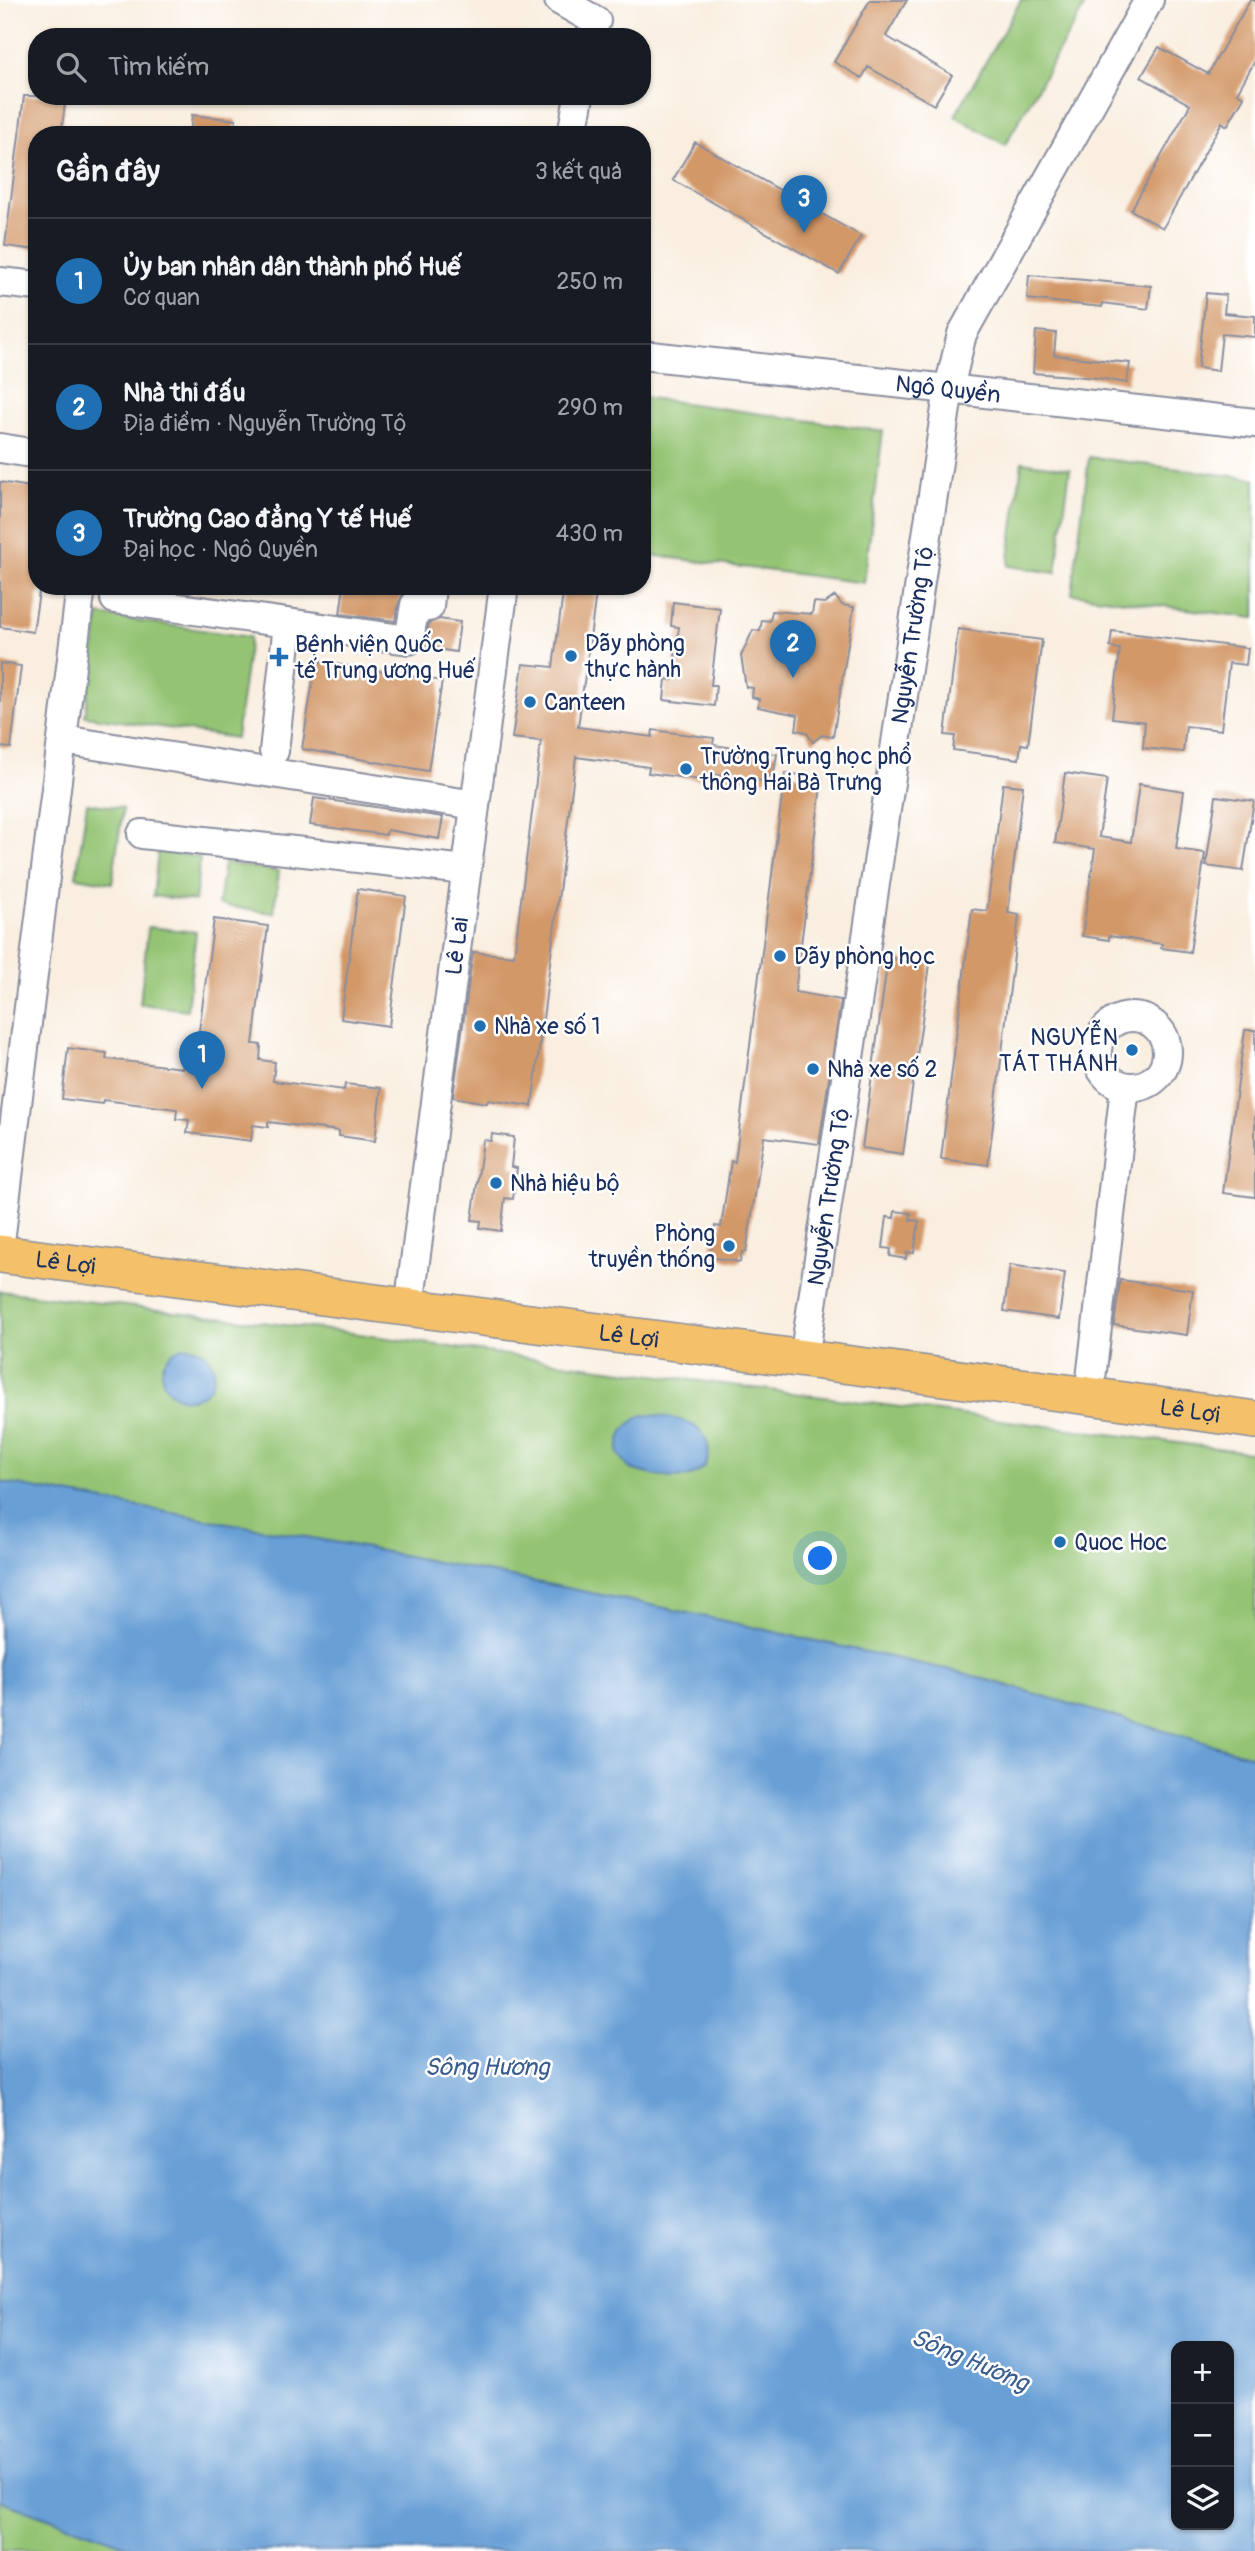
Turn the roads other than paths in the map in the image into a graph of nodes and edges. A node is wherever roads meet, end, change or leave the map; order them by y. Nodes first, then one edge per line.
1 (559, 0) edge
2 (1149, 0) edge
3 (598, 19) edge
4 (577, 105) edge
5 (574, 126) edge
6 (0, 282) edge
7 (28, 285) edge
8 (651, 356) edge
9 (949, 388) junction
10 (1255, 423) edge
11 (0, 448) edge
12 (28, 453) edge
13 (80, 595) edge
14 (115, 595) edge
15 (430, 595) edge
16 (504, 595) edge
17 (288, 624) junction
18 (63, 740) junction
19 (274, 751) dead end
20 (475, 805) junction
21 (142, 834) dead end
22 (466, 870) junction
23 (1125, 1087) dead end
24 (0, 1242) edge
25 (0, 1254) edge
26 (409, 1307) junction
27 (804, 1359) junction
28 (1089, 1396) junction
29 (1255, 1420) edge

1 - 3 street
2 - 9 street, Nguyễn Trường Tộ
4 - 5 street
6 - 7 street
8 - 9 street, Ngô Quyền
9 - 10 street, Ngô Quyền
9 - 27 street, Nguyễn Trường Tộ
11 - 12 street
13 - 18 street
14 - 17 street
15 - 17 street
16 - 20 street, Lê Lai
17 - 19 street
18 - 20 street
18 - 24 street
20 - 22 street, Lê Lai
21 - 22 street
22 - 26 street, Lê Lai
23 - 28 street
25 - 26 main road, Lê Lợi
26 - 27 main road, Lê Lợi
27 - 28 main road, Lê Lợi
28 - 29 main road, Lê Lợi

